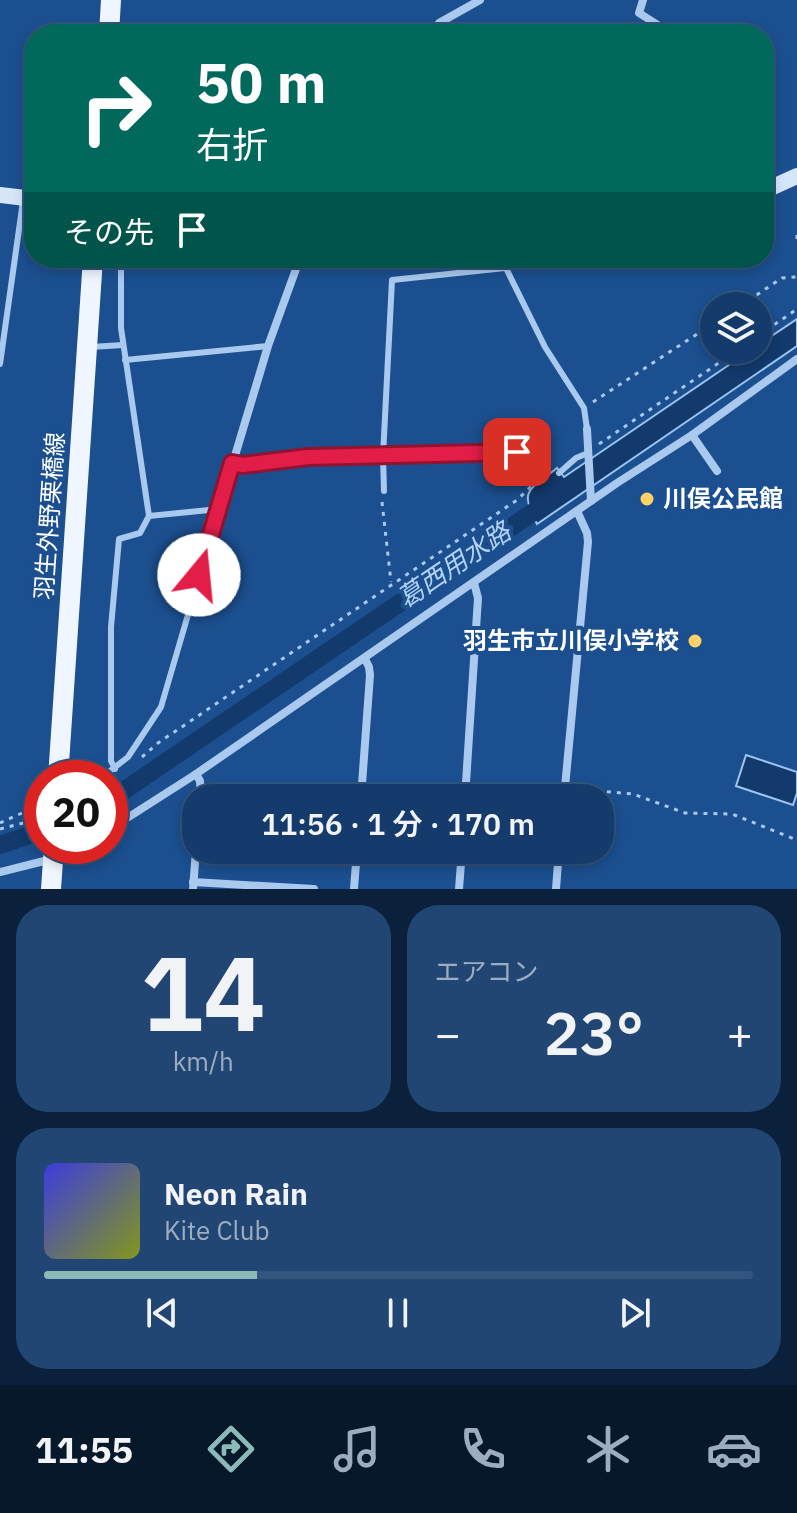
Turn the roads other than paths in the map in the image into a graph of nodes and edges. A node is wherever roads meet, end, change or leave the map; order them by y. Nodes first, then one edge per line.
1 (111, 0) edge
2 (480, 0) edge
3 (643, 0) edge
4 (110, 24) edge
5 (439, 24) edge
6 (656, 24) edge
7 (797, 176) edge
8 (774, 186) edge
9 (0, 195) edge
10 (24, 198) edge
11 (24, 227) edge
12 (92, 268) edge
13 (121, 268) edge
14 (296, 268) edge
15 (505, 268) joint
16 (123, 345) junction
17 (268, 346) junction
18 (87, 347) junction
19 (797, 359) edge
20 (125, 360) junction
21 (0, 364) edge
22 (587, 429) joint
23 (692, 435) junction
24 (517, 452) dead end
25 (588, 454) junction
26 (383, 456) junction
27 (232, 463) junction
28 (717, 471) dead end
29 (559, 473) dead end
30 (384, 491) road end
31 (591, 501) junction
32 (219, 509) junction
33 (577, 511) junction
34 (149, 516) junction
35 (474, 583) junction
36 (365, 659) junction
37 (59, 760) edge
38 (111, 760) edge
39 (124, 760) edge
40 (196, 774) junction
41 (200, 784) edge
42 (362, 784) edge
43 (466, 784) edge
44 (565, 784) edge
45 (128, 817) edge
46 (24, 863) edge
47 (52, 864) edge
48 (195, 864) edge
49 (356, 864) edge
50 (461, 864) edge
51 (558, 864) edge
52 (0, 872) edge
53 (193, 885) edge
54 (51, 889) edge
55 (314, 889) edge
56 (354, 889) edge
57 (459, 889) edge
58 (556, 889) edge

1 - 4 main road
2 - 5 street
3 - 6 street
7 - 8 street
9 - 10 street
11 - 21 lane
12 - 18 main road, 羽生外野栗橋線
13 - 16 lane
14 - 17 street
15 - 22 lane
15 - 26 lane
16 - 18 lane
16 - 20 lane
17 - 20 lane
17 - 27 street
18 - 37 main road, 羽生外野栗橋線
19 - 23 street
20 - 34 lane
22 - 25 street
23 - 28 street
23 - 31 street
24 - 26 lane
25 - 29 lane
25 - 31 street
26 - 27 lane
26 - 30 lane
27 - 32 street
31 - 33 street
32 - 34 lane
32 - 39 lane
33 - 35 street
33 - 44 street
34 - 38 lane
35 - 36 street
35 - 43 street
36 - 40 street
36 - 42 street
40 - 41 street
40 - 45 street
46 - 52 street
47 - 54 main road
48 - 53 street
49 - 56 street
50 - 57 street
51 - 58 street
53 - 55 street

